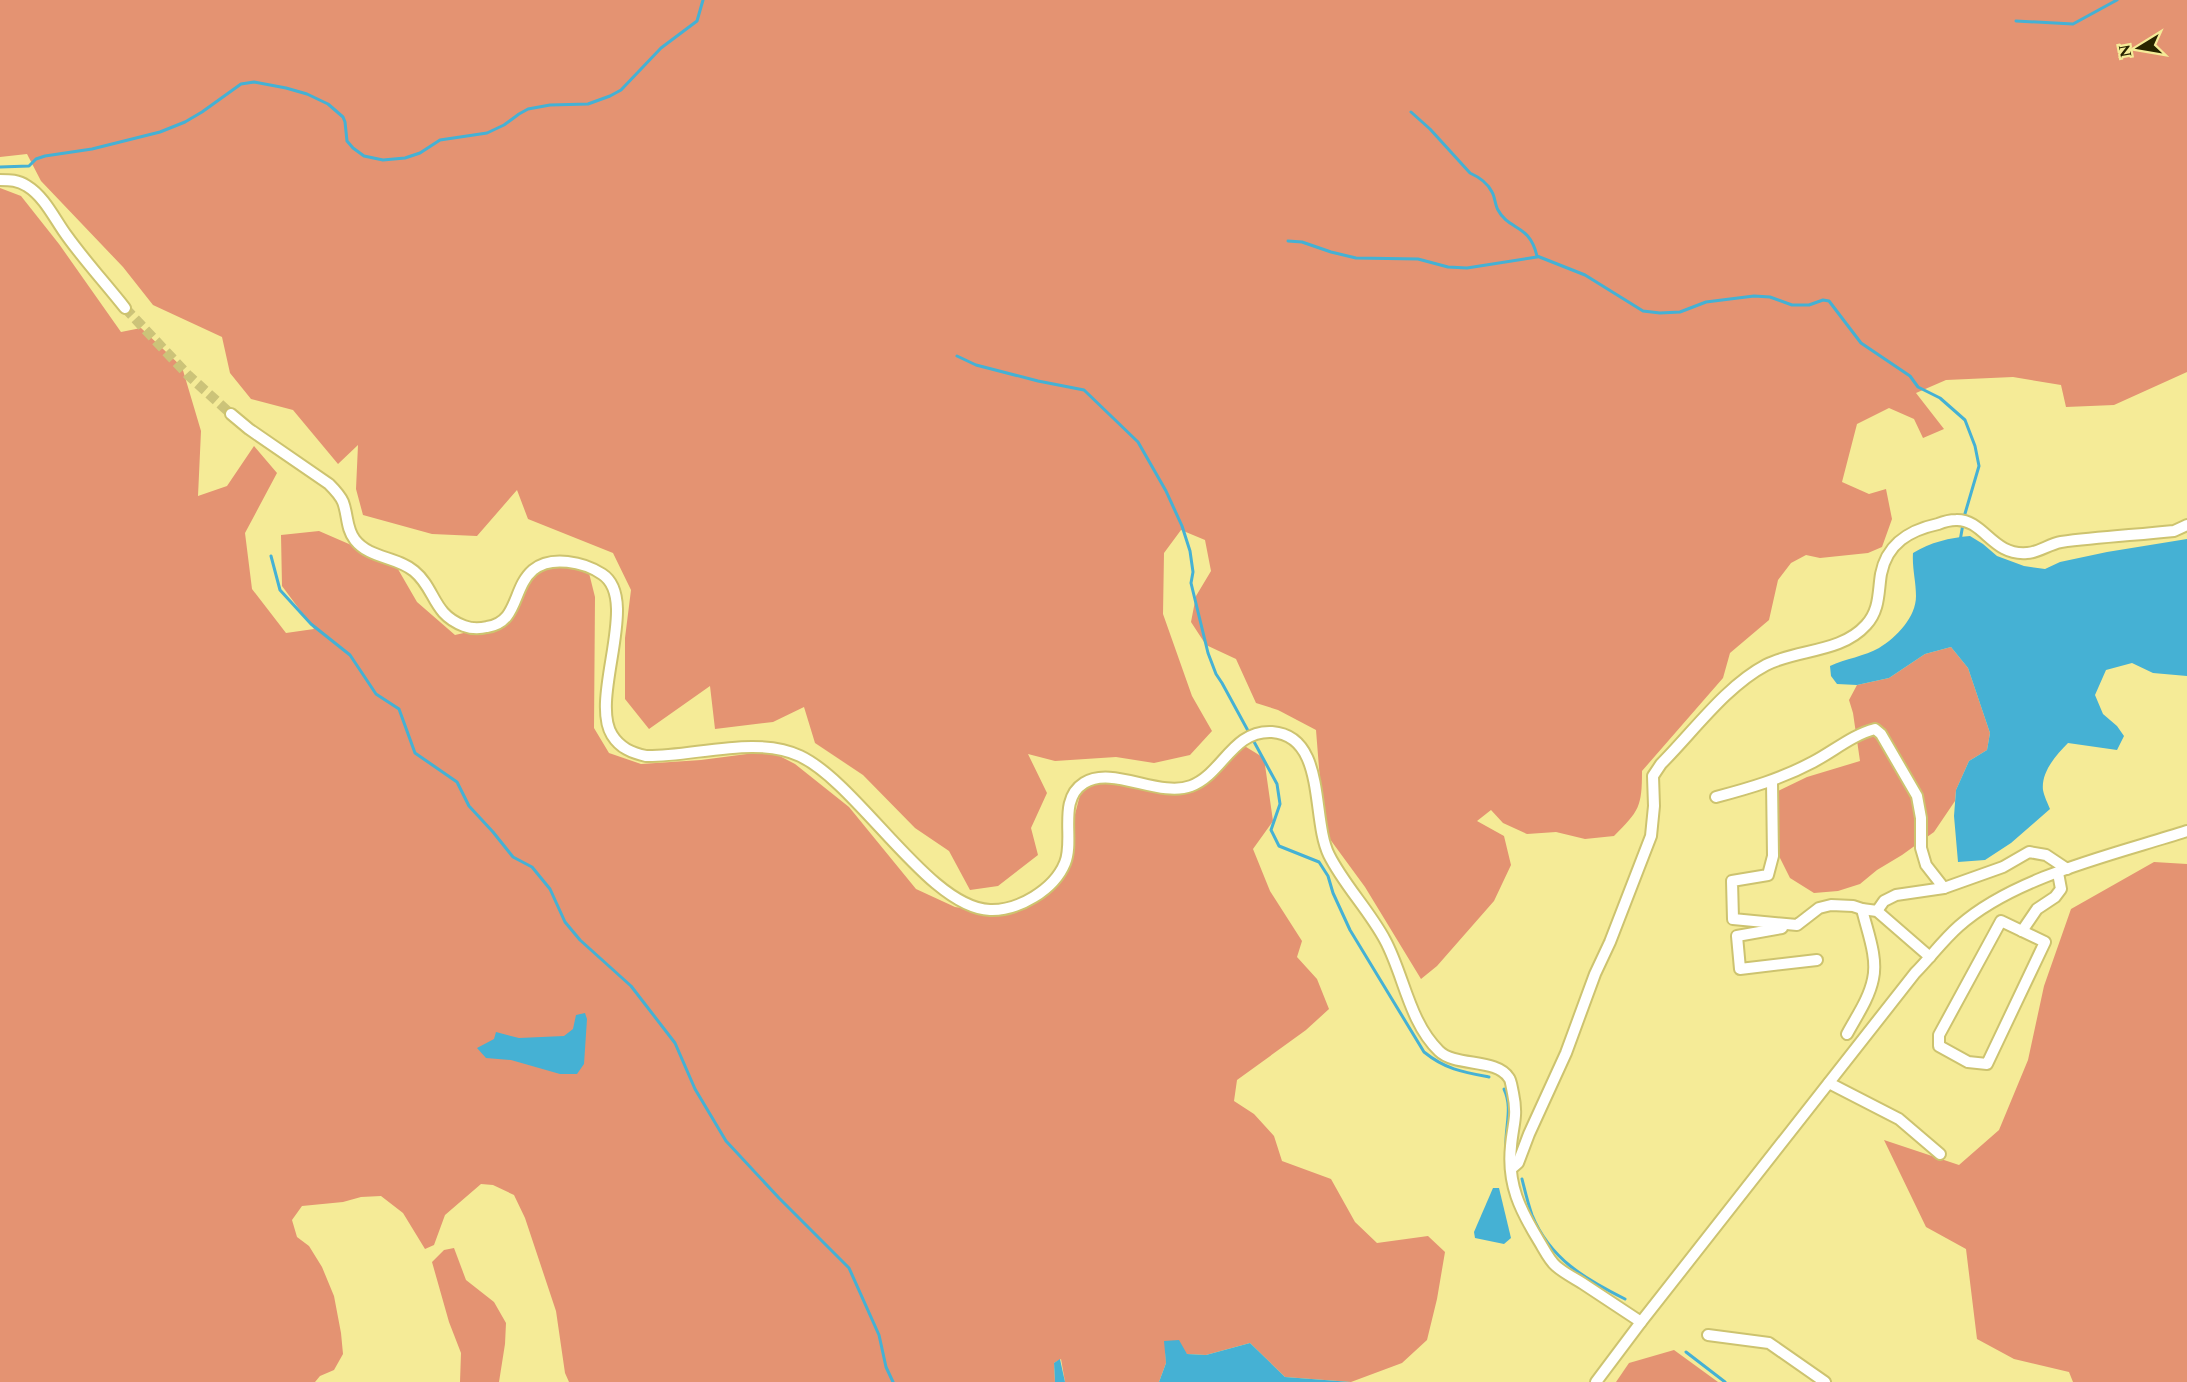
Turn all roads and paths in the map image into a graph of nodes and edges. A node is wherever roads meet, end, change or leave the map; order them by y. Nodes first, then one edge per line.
1 (0, 180) edge
2 (125, 308) tunnel mouth
3 (231, 414) tunnel mouth
4 (2187, 525) edge
5 (1772, 782) junction
6 (1716, 797) dead end
7 (2187, 831) edge
8 (2062, 871) junction
9 (1944, 888) junction
10 (1862, 909) junction
11 (1877, 911) junction
12 (1797, 925) junction
13 (2022, 931) junction
14 (1930, 957) junction
15 (1817, 960) dead end
16 (1847, 1034) dead end
17 (1829, 1083) junction
18 (1940, 1154) dead end
19 (1511, 1169) junction
20 (1641, 1322) junction
21 (1708, 1335) dead end
22 (1596, 1382) edge
23 (1825, 1382) edge

1 - 2 street
3 - 19 street
4 - 19 street
5 - 6 street
5 - 9 street
5 - 12 street
7 - 8 street
8 - 9 street
8 - 13 street
8 - 14 street
9 - 11 street
10 - 11 street
10 - 12 street
10 - 16 street
11 - 14 street
12 - 15 street
13 - 13 street
14 - 17 street
17 - 18 street
17 - 20 street
19 - 20 street
20 - 22 street
21 - 23 street

